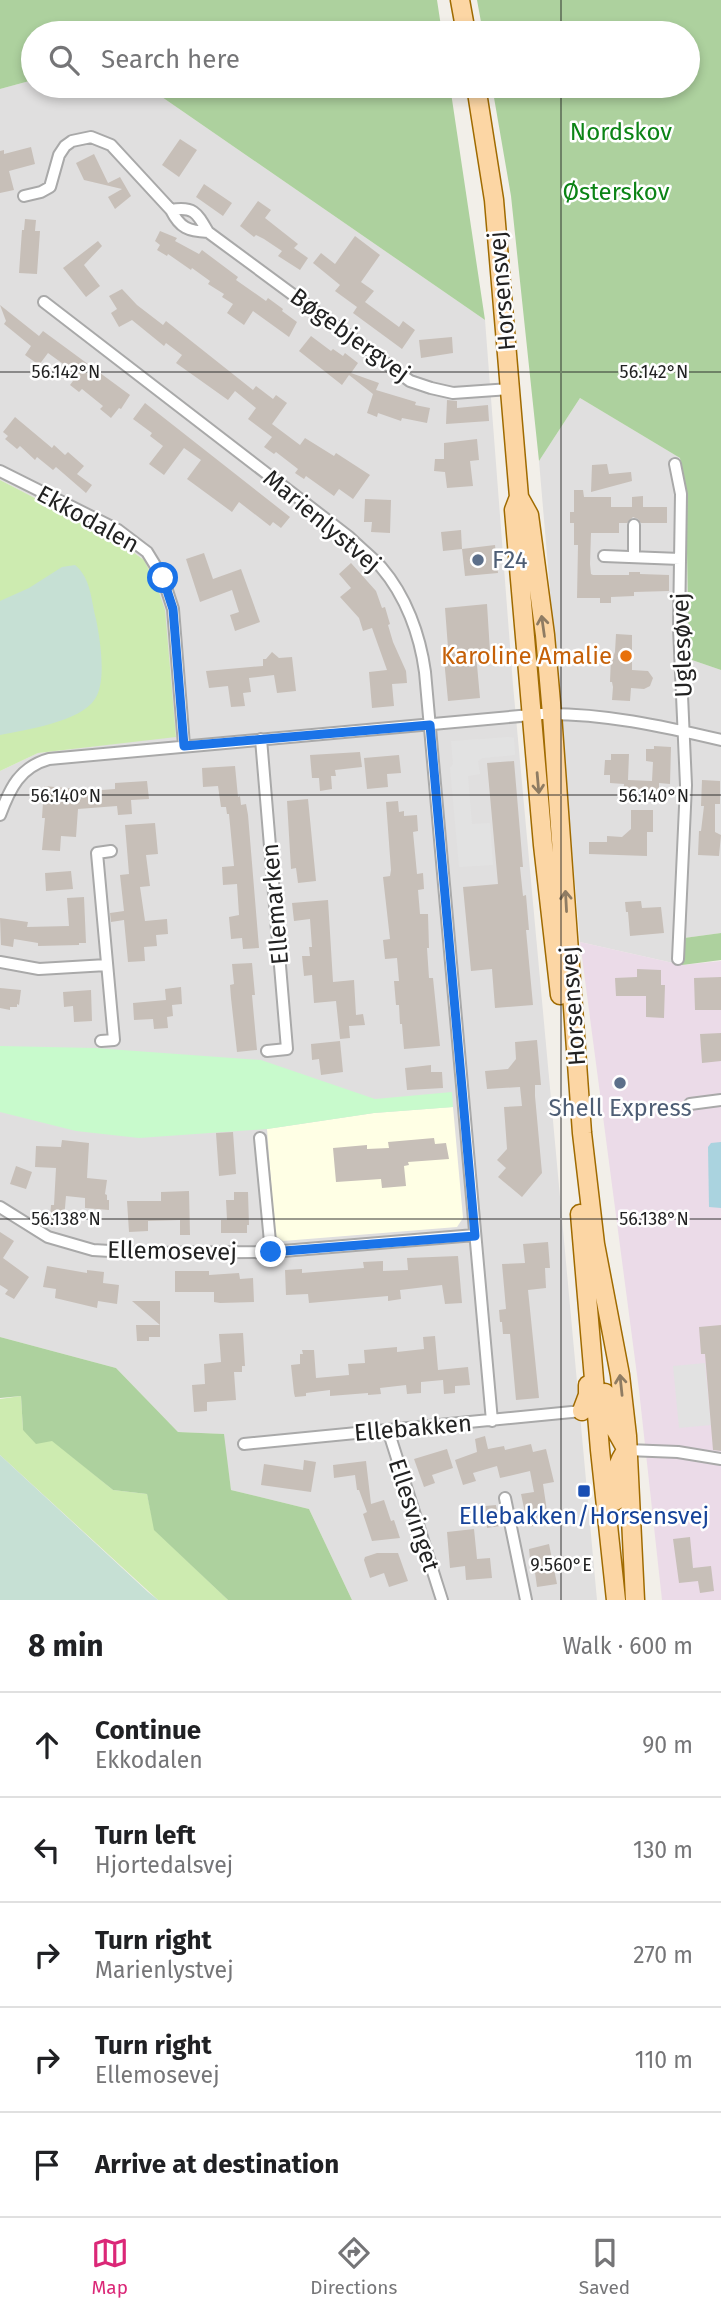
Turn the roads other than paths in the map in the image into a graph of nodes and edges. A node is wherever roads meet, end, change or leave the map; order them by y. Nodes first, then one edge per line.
1 (460, 0) edge
2 (464, 21) edge
3 (478, 98) edge
4 (24, 196) dead end
5 (171, 210) junction
6 (208, 232) junction
7 (44, 302) dead end
8 (510, 389) junction
9 (675, 464) dead end
10 (0, 471) edge
11 (634, 525) dead end
12 (604, 556) dead end
13 (634, 557) junction
14 (680, 559) junction
15 (542, 714) junction
16 (430, 725) junction
17 (685, 732) junction
18 (261, 739) junction
19 (721, 740) edge
20 (184, 746) junction
21 (0, 815) edge
22 (111, 851) dead end
23 (678, 959) dead end
24 (0, 962) edge
25 (107, 965) junction
26 (101, 1041) dead end
27 (267, 1051) dead end
28 (721, 1100) edge
29 (690, 1104) dead end
30 (260, 1138) dead end
31 (0, 1207) edge
32 (475, 1236) junction
33 (271, 1252) junction
34 (591, 1336) junction
35 (582, 1412) joint
36 (492, 1421) junction
37 (388, 1430) junction
38 (244, 1444) dead end
39 (627, 1450) junction
40 (721, 1458) edge
41 (505, 1498) dead end
42 (611, 1551) junction
43 (442, 1600) edge
44 (526, 1600) edge
45 (616, 1600) edge
46 (635, 1600) edge

1 - 2 main road
3 - 8 main road, Horsensvej
4 - 5 street, Bøgebjergvej
5 - 6 street, Bøgebjergvej
5 - 6 street, Bøgebjergvej
6 - 8 street, Bøgebjergvej
7 - 16 street, Marienlystvej
8 - 15 main road, Horsensvej
9 - 14 street, Uglesøvej
10 - 20 street, Ekkodalen
11 - 13 street
12 - 13 street, Uglesøvej
13 - 14 street, Uglesøvej
14 - 17 street, Uglesøvej
15 - 16 street, Uglesøvej
15 - 17 street, Uglesøvej
15 -> 34 main road, Horsensvej
39 -> 15 main road, Horsensvej
16 - 18 street, Uglesøvej
16 - 32 street, Marienlystvej
17 - 19 street, Uglesøvej
17 - 23 street
18 - 20 street, Uglesøvej
18 - 27 street, Ellemarken
20 - 21 street, Uglesøvej
22 - 25 street
24 - 25 street
25 - 26 street
28 - 29 street
30 - 33 street, Ellemosevej
31 - 33 street, Ellemosevej
32 - 33 street, Ellemosevej
32 - 36 street, Marienlystvej
34 - 35 main road
34 - 39 main road
34 - 42 main road, Horsensvej
35 - 36 street, Ellebakken
36 - 37 street, Ellebakken
37 - 38 street, Ellebakken
37 - 43 street, Ellesvinget
39 - 40 street
39 - 42 main road
39 - 46 main road, Horsensvej
41 - 44 street
42 - 45 main road, Horsensvej

